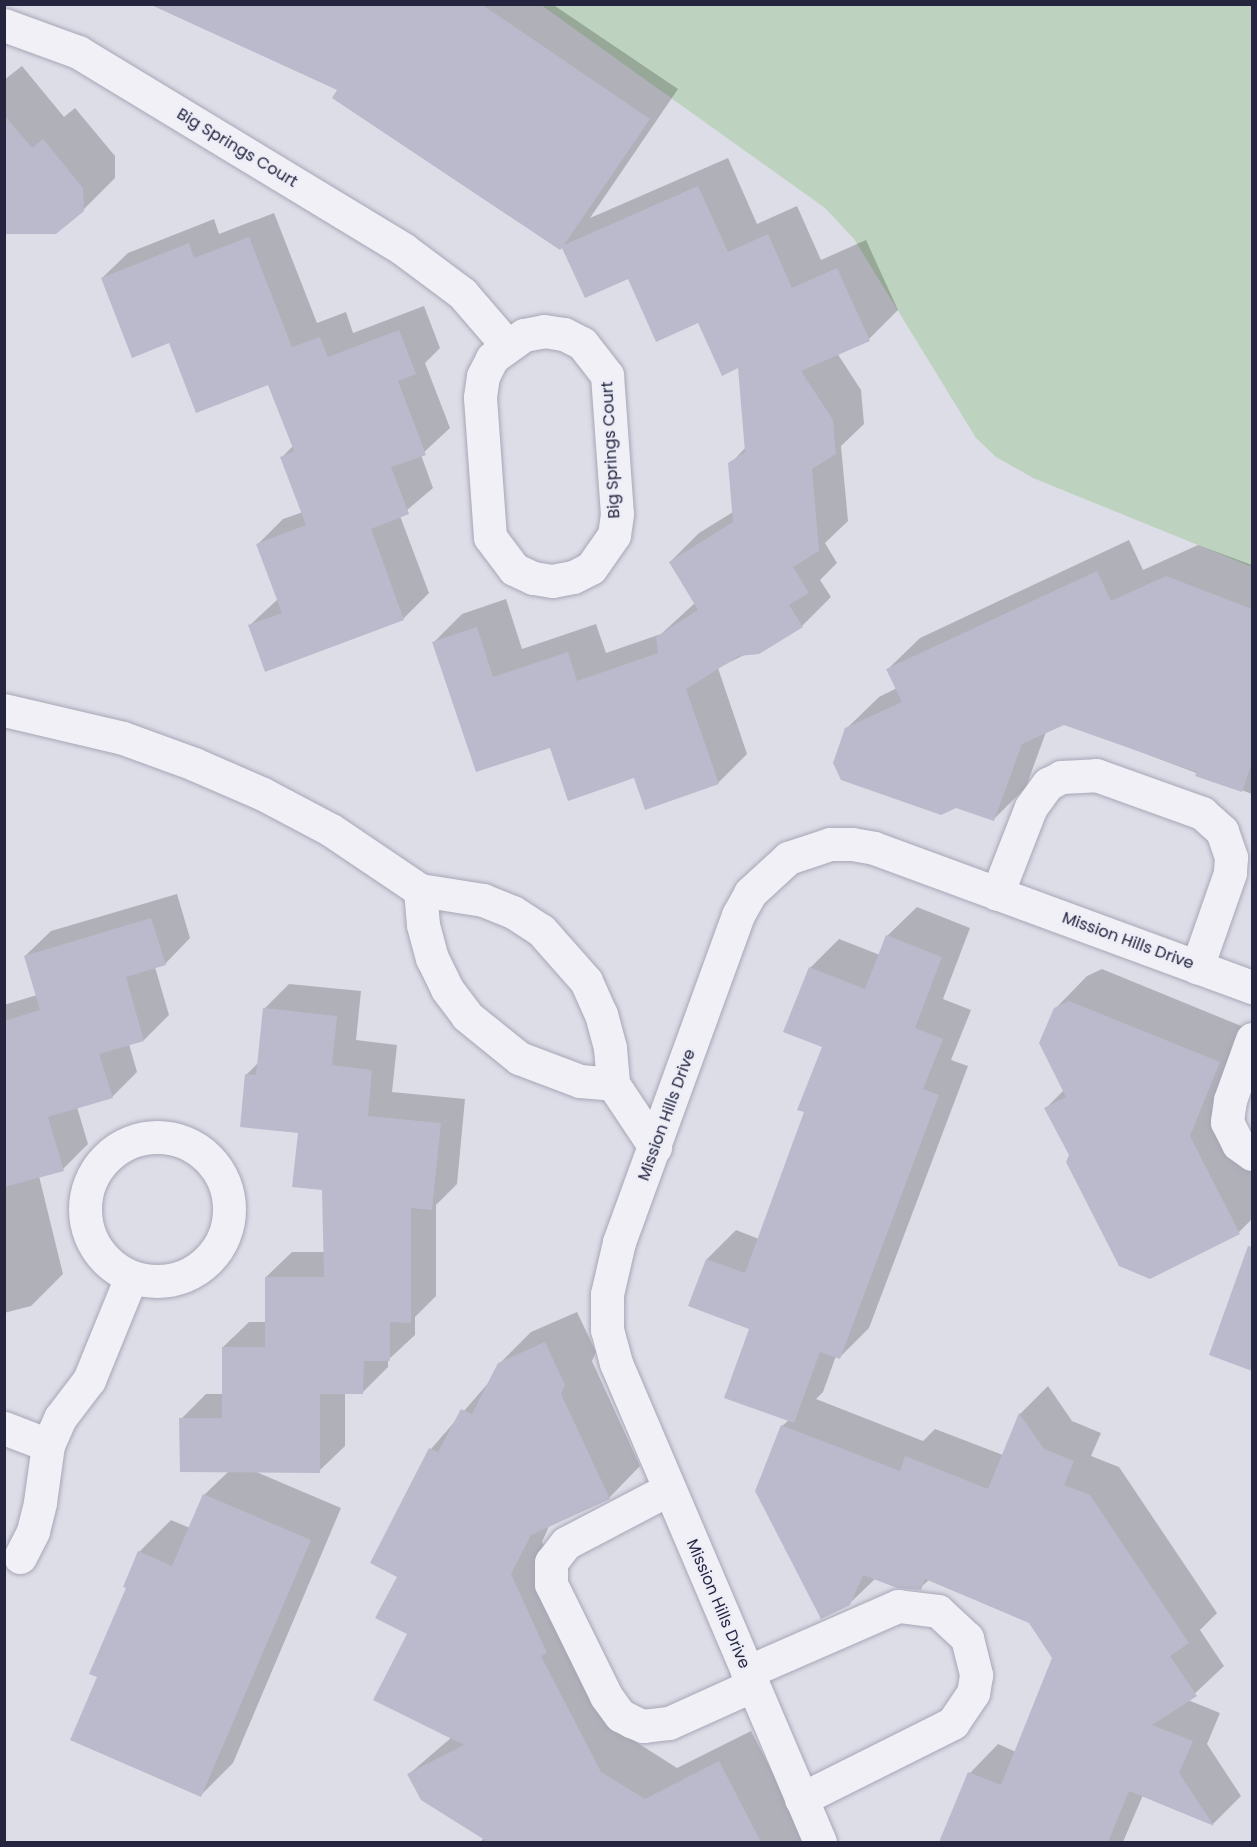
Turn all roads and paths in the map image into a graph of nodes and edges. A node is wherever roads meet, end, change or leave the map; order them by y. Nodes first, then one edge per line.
1 (4, 26) edge
2 (506, 344) junction
3 (4, 710) edge
4 (420, 890) junction
5 (997, 894) junction
6 (1197, 967) junction
7 (1252, 987) edge
8 (1252, 1039) edge
9 (613, 1084) junction
10 (656, 1147) junction
11 (1252, 1154) edge
12 (131, 1277) junction
13 (4, 1428) edge
14 (48, 1445) junction
15 (669, 1489) junction
16 (20, 1557) dead end
17 (750, 1679) junction
18 (801, 1798) junction
19 (820, 1842) edge

1 - 2 street, Big Springs Court
2 - 2 street, Big Springs Court
3 - 4 street
4 - 9 street
4 - 9 street
5 - 6 street, Mission Hills Drive
5 - 6 street
5 - 10 street, Mission Hills Drive
6 - 7 street, Mission Hills Drive
8 - 11 street
9 - 10 street
10 - 15 street, Mission Hills Drive
12 - 12 street
12 - 14 street
13 - 14 street
14 - 16 street
15 - 17 street, Mission Hills Drive
15 - 17 street
17 - 18 street, Mission Hills Drive
17 - 18 street
18 - 19 street, Mission Hills Drive

